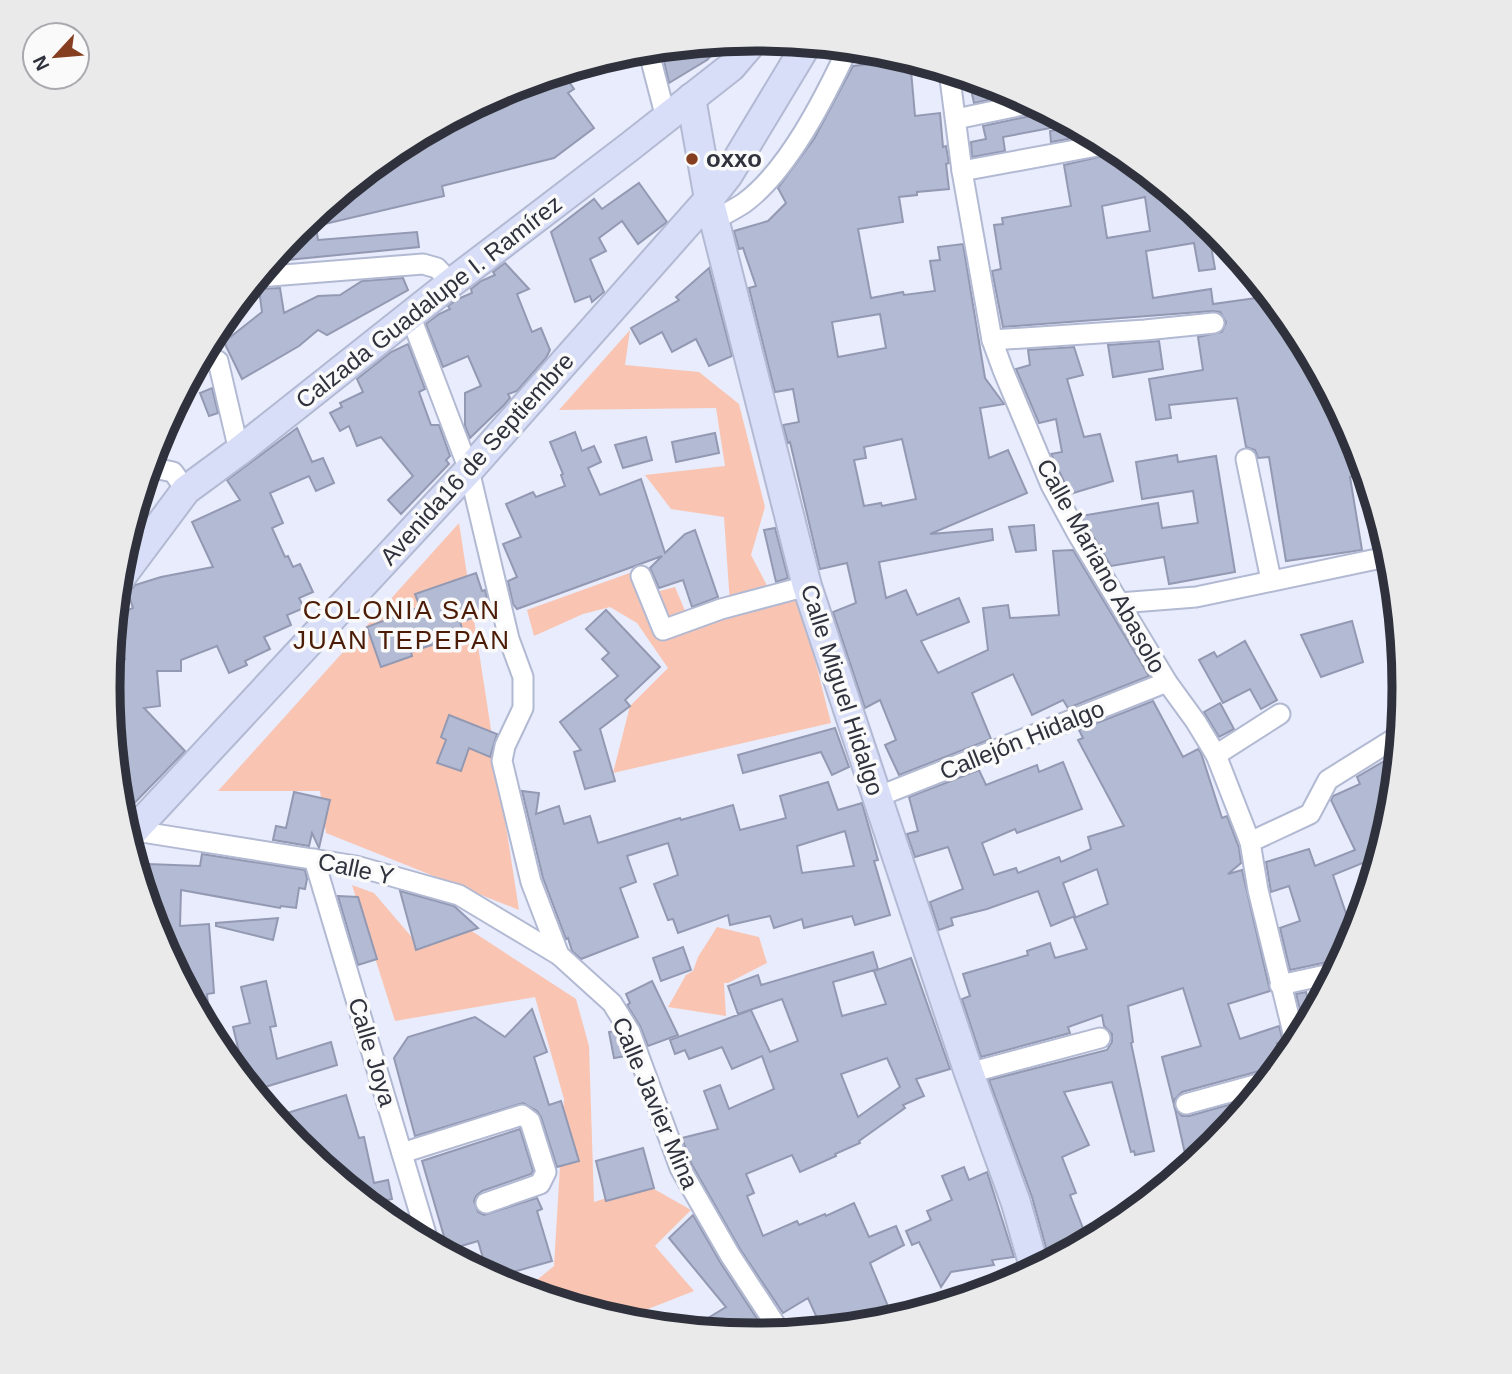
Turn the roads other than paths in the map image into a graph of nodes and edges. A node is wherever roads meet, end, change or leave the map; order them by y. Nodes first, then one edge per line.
1 (744, 51) edge
2 (802, 52) edge
3 (844, 57) edge
4 (651, 60) edge
5 (950, 81) edge
6 (691, 98) junction
7 (1016, 106) edge
8 (666, 118) junction
9 (956, 119) junction
10 (1092, 147) edge
11 (962, 171) junction
12 (712, 209) junction
13 (271, 276) edge
14 (451, 283) junction
15 (410, 315) junction
16 (1214, 323) dead end
17 (992, 340) junction
18 (218, 362) dead end
19 (239, 451) junction
20 (1246, 459) dead end
21 (159, 469) edge
22 (469, 470) junction
23 (186, 490) junction
24 (1379, 558) edge
25 (132, 562) edge
26 (641, 576) dead end
27 (1271, 580) junction
28 (807, 586) junction
29 (1119, 603) junction
30 (1167, 682) junction
31 (1280, 714) dead end
32 (1390, 741) edge
33 (1216, 755) junction
34 (877, 797) junction
35 (137, 834) edge
36 (138, 840) edge
37 (1250, 842) junction
38 (314, 859) junction
39 (559, 955) junction
40 (1323, 976) edge
41 (1280, 985) junction
42 (1292, 1029) edge
43 (1100, 1038) dead end
44 (969, 1073) junction
45 (1251, 1086) edge
46 (1186, 1104) dead end
47 (402, 1153) junction
48 (486, 1203) dead end
49 (425, 1230) edge
50 (1032, 1260) edge
51 (774, 1323) edge

1 - 6 main road, Calzada Guadalupe I. Ramírez
2 - 12 main road
3 - 12 street
4 - 8 street
5 - 9 street, Calle Mariano Abasolo
6 - 8 main road, Calzada Guadalupe I. Ramírez
6 - 12 main road, Calle Miguel Hidalgo
7 - 9 street
8 - 14 main road, Calzada Guadalupe I. Ramírez
9 - 11 street, Calle Mariano Abasolo
10 - 11 street
11 - 17 street, Calle Mariano Abasolo
12 - 22 main road, Avenida16 de Septiembre
12 - 28 main road, Calle Miguel Hidalgo
13 - 14 street
14 - 15 main road, Calzada Guadalupe I. Ramírez
15 - 19 main road, Calzada Guadalupe I. Ramírez
15 - 22 street, Calle Javier Mina
16 - 17 street
17 - 29 street, Calle Mariano Abasolo
18 - 19 street
19 - 23 main road, Calzada Guadalupe I. Ramírez
20 - 27 street
21 - 23 street
22 - 35 main road, Avenida16 de Septiembre
22 - 39 street, Calle Javier Mina
23 - 25 main road, Calzada Guadalupe I. Ramírez
24 - 27 street
26 - 28 street
27 - 29 street
28 - 34 main road, Calle Miguel Hidalgo
29 - 30 street, Calle Mariano Abasolo
30 - 33 street, Calle Mariano Abasolo
30 - 34 street, Callejón Hidalgo
31 - 33 street
32 - 37 street
33 - 37 street, Calle Mariano Abasolo
34 - 44 main road, Calle Miguel Hidalgo
36 - 38 street, Calle Y
37 - 41 street, Calle Mariano Abasolo
38 - 39 street, Calle Y
38 - 47 street, Calle Joya
39 - 51 street, Calle Javier Mina
40 - 41 street
41 - 42 street, Calle Mariano Abasolo
43 - 44 street
44 - 50 main road, Calle Miguel Hidalgo
45 - 46 street
47 - 48 street
47 - 49 street, Calle Joya

